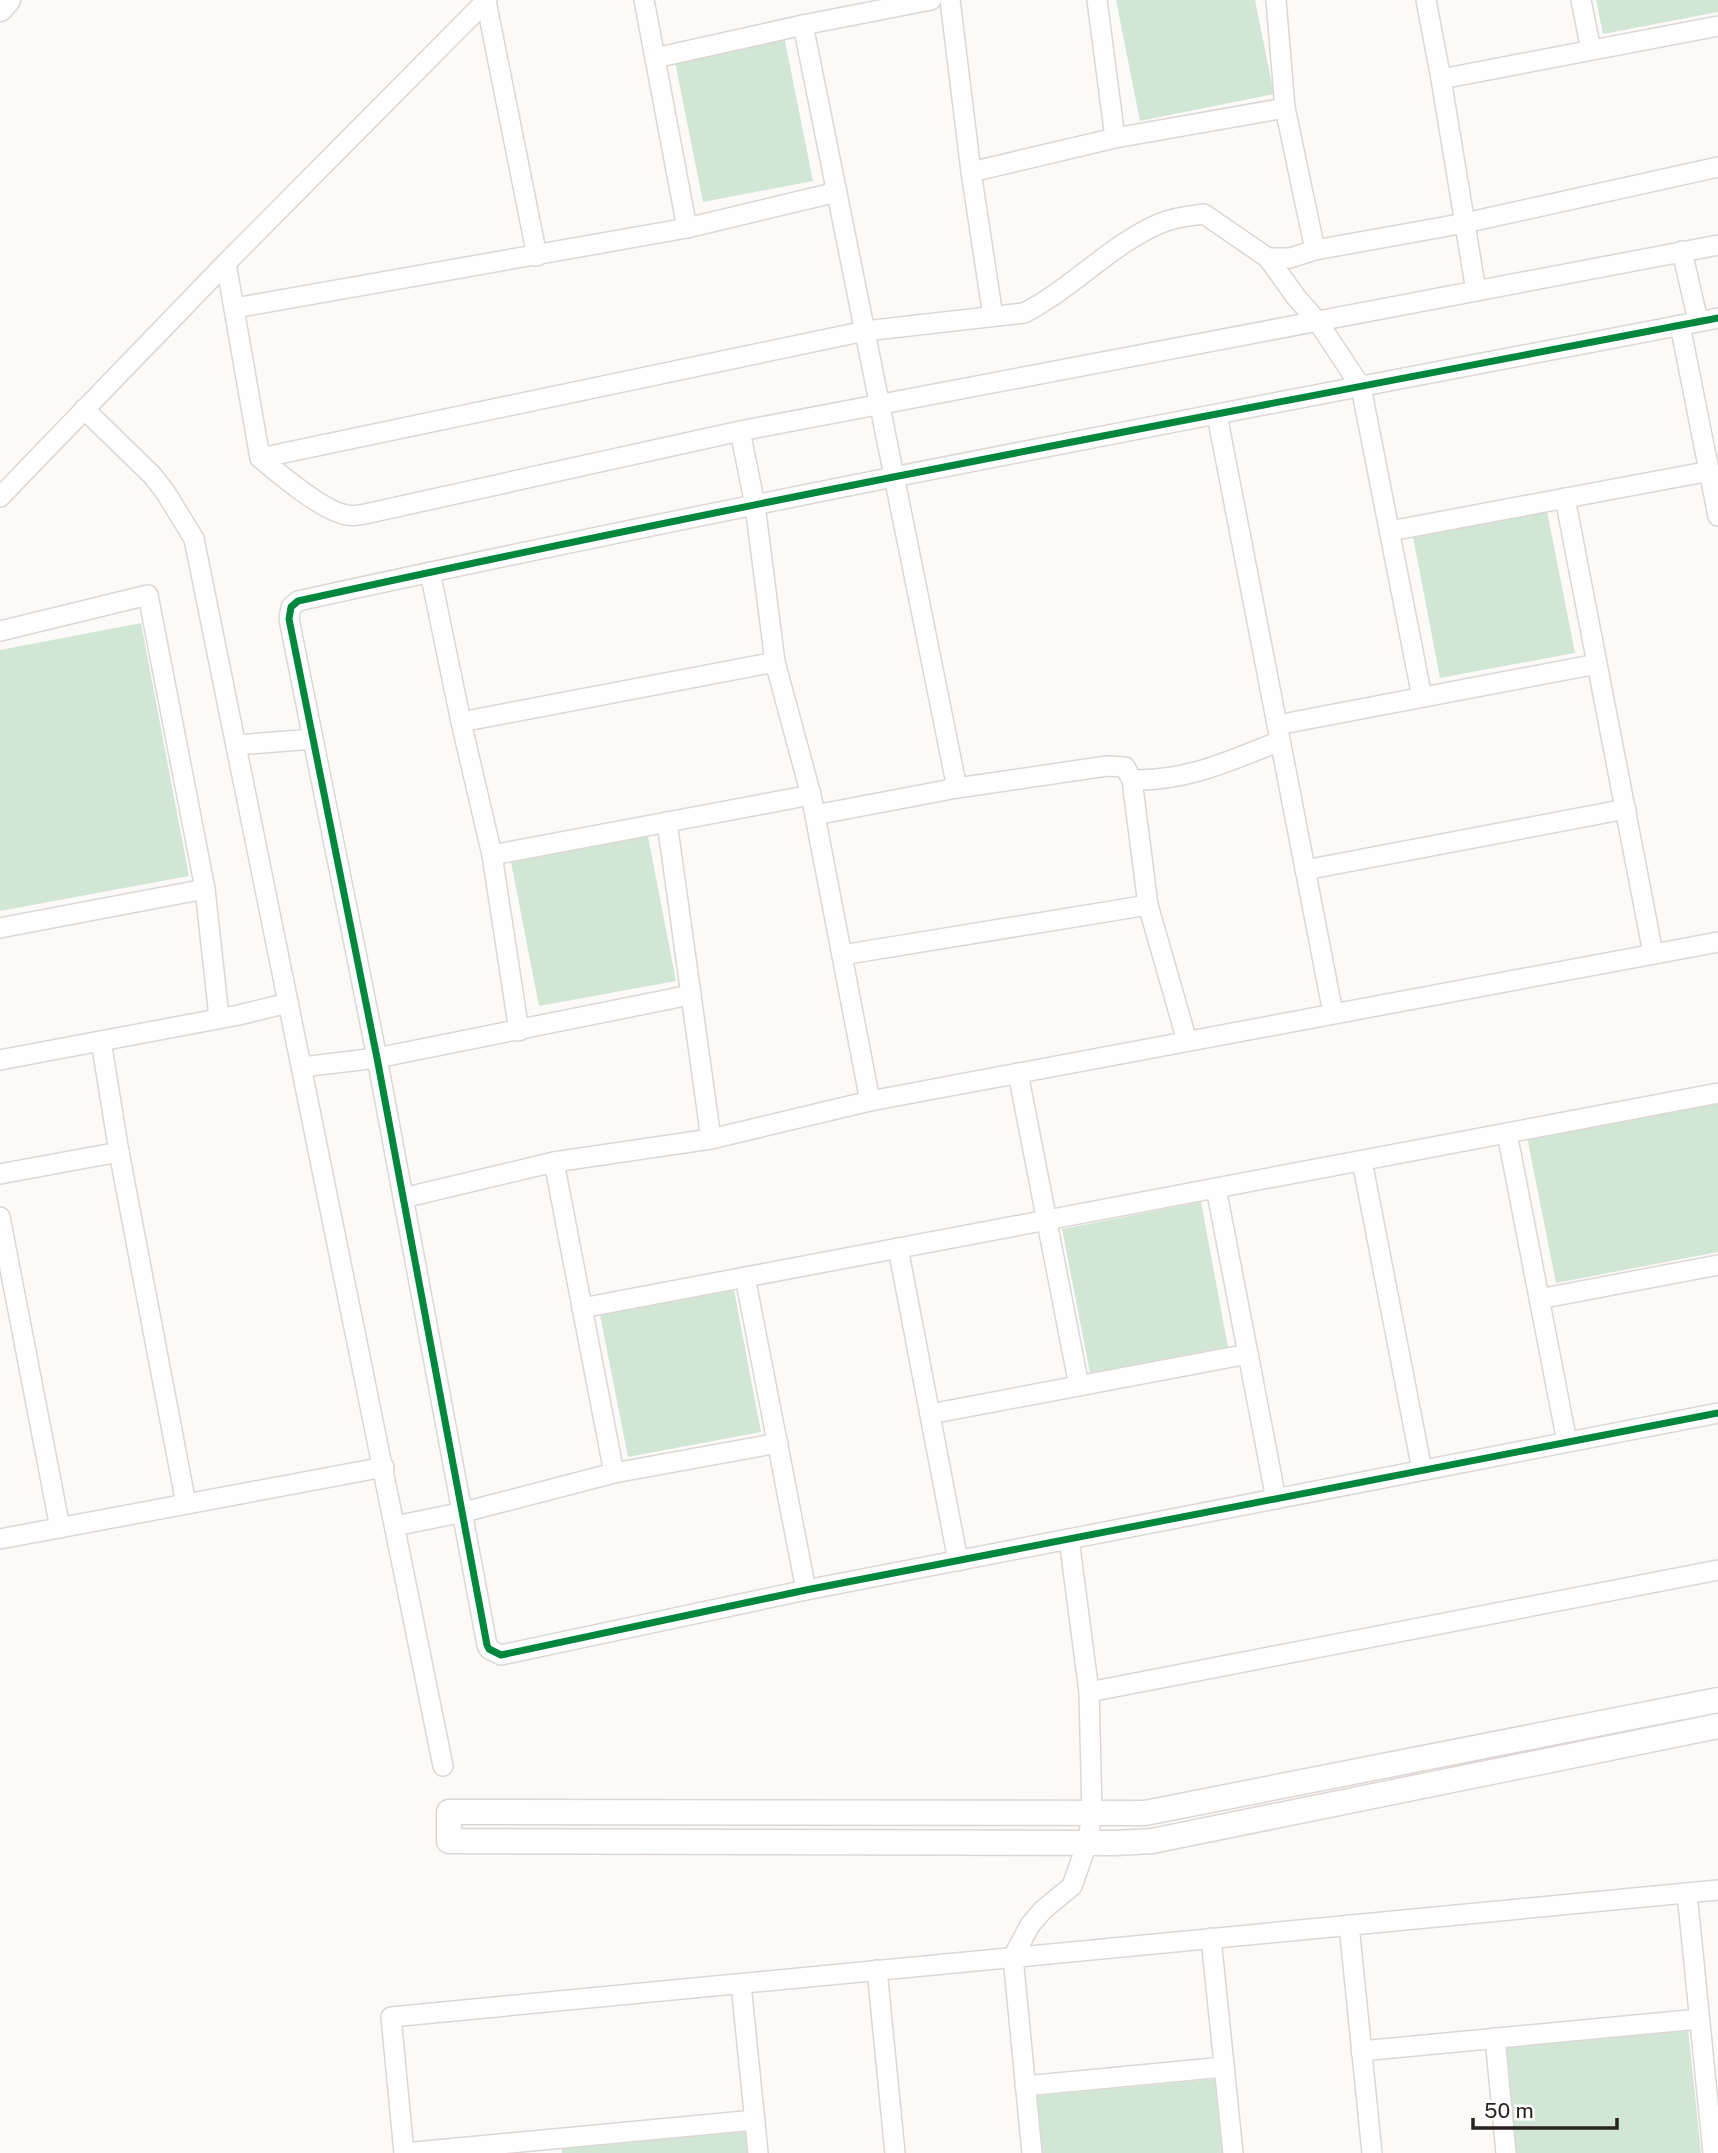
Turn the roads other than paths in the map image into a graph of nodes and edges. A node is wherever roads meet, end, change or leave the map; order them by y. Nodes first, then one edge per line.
1 (8, 0) edge
2 (644, 0) edge
3 (931, 0) edge
4 (950, 0) edge
5 (1097, 0) edge
6 (1276, 0) edge
7 (1426, 0) edge
8 (1581, 0) edge
9 (486, 1) edge
10 (0, 9) edge
11 (803, 25) junction
12 (1718, 26) edge
13 (1591, 50) junction
14 (655, 58) junction
15 (1441, 79) junction
16 (1285, 108) junction
17 (1115, 138) junction
18 (1718, 167) edge
19 (971, 172) junction
20 (837, 192) junction
21 (1465, 223) junction
22 (687, 228) junction
23 (1718, 244) edge
24 (1315, 250) junction
25 (1682, 251) junction
26 (537, 256) junction
27 (1268, 258) junction
28 (226, 263) junction
29 (1476, 291) junction
30 (234, 308) junction
31 (993, 316) junction
32 (1318, 321) junction
33 (1699, 321) edge
34 (865, 331) junction
35 (1361, 387) junction
36 (880, 404) junction
37 (84, 410) junction
38 (1217, 415) junction
39 (740, 430) junction
40 (260, 458) junction
41 (1710, 471) junction
42 (895, 478) junction
43 (0, 497) edge
44 (1565, 498) junction
45 (755, 505) junction
46 (1718, 516) edge
47 (1390, 531) junction
48 (430, 572) junction
49 (0, 631) edge
50 (775, 662) junction
51 (1597, 664) junction
52 (1422, 697) junction
53 (461, 722) junction
54 (1279, 733) junction
55 (313, 739) junction
56 (236, 745) junction
57 (1132, 780) junction
58 (957, 788) junction
59 (811, 795) junction
60 (1626, 809) junction
61 (815, 815) junction
62 (667, 822) junction
63 (492, 855) junction
64 (1305, 870) junction
65 (205, 889) junction
66 (1148, 905) junction
67 (0, 928) edge
68 (1718, 942) edge
69 (1653, 953) junction
70 (842, 955) junction
71 (690, 995) junction
72 (288, 1003) junction
73 (1334, 1013) junction
74 (219, 1017) junction
75 (519, 1031) junction
76 (101, 1041) junction
77 (1187, 1041) junction
78 (377, 1058) junction
79 (0, 1060) edge
80 (302, 1068) junction
81 (1018, 1073) junction
82 (1718, 1093) edge
83 (870, 1101) junction
84 (1507, 1133) junction
85 (711, 1139) junction
86 (119, 1152) junction
87 (554, 1161) junction
88 (1362, 1161) junction
89 (0, 1174) edge
90 (1216, 1188) junction
91 (403, 1198) junction
92 (0, 1217) edge
93 (1047, 1220) junction
94 (898, 1248) junction
95 (1718, 1265) edge
96 (745, 1277) junction
97 (1539, 1299) junction
98 (582, 1308) junction
99 (1248, 1354) junction
100 (1079, 1386) junction
101 (1718, 1413) edge
102 (930, 1414) junction
103 (1567, 1442) junction
104 (778, 1443) junction
105 (384, 1467) junction
106 (1423, 1470) junction
107 (614, 1473) junction
108 (1276, 1499) junction
109 (186, 1504) junction
110 (464, 1512) junction
111 (395, 1526) junction
112 (60, 1528) junction
113 (0, 1539) edge
114 (1069, 1539) junction
115 (958, 1560) junction
116 (1718, 1570) edge
117 (806, 1590) junction
118 (1089, 1692) junction
119 (1718, 1700) edge
120 (1718, 1726) edge
121 (443, 1766) dead end
122 (1092, 1813) junction
123 (1088, 1841) junction
124 (1718, 1890) edge
125 (1687, 1893) junction
126 (1349, 1925) junction
127 (1211, 1938) junction
128 (1013, 1957) junction
129 (877, 1970) junction
130 (741, 1984) junction
131 (1699, 2019) junction
132 (1494, 2038) junction
133 (1362, 2051) junction
134 (1224, 2067) junction
135 (1025, 2086) junction
136 (755, 2120) junction
137 (552, 2146) edge
138 (404, 2153) edge
139 (758, 2153) edge
140 (895, 2153) edge
141 (1032, 2153) edge
142 (1233, 2153) edge
143 (1372, 2153) edge
144 (1506, 2153) edge
145 (1713, 2153) edge

1 - 10 street
2 - 14 street
3 - 11 street
4 - 19 street
5 - 17 street
6 - 16 street
7 - 15 street
8 - 13 street
9 - 26 street
9 - 28 street
11 - 14 street
11 - 20 street
12 - 13 street
13 - 15 street
14 - 22 street
15 - 21 street
16 - 17 street
16 - 24 street
17 - 19 street
18 - 21 street
19 - 31 street
20 - 22 street
20 - 34 street
21 - 24 street
21 - 29 street
22 - 26 street
23 - 25 street
24 - 27 street
25 - 29 street
25 - 33 street
26 - 30 street
27 - 31 street
27 - 32 street
28 - 30 street
28 - 37 street
29 - 32 street
30 - 40 street
31 - 34 street
32 - 35 street
32 - 36 street
33 - 35 street
33 - 41 street
34 - 36 street
34 - 40 street
35 - 38 street
35 - 47 street
36 - 39 street
36 - 42 street
37 - 43 street
37 - 56 street
38 - 42 street
38 - 54 street
39 - 40 street
39 - 45 street
41 - 44 street
41 - 46 street
42 - 45 street
42 - 58 street
44 - 47 street
44 - 51 street
45 - 48 street
45 - 50 street
47 - 52 street
48 - 53 street
48 - 55 street
49 - 65 street
50 - 53 street
50 - 59 street
51 - 52 street
51 - 60 street
52 - 54 street
53 - 63 street
54 - 57 street
54 - 64 street
55 - 56 street
55 - 78 street
56 - 72 street
57 - 58 street
57 - 66 street
58 - 61 street
59 - 61 street
59 - 62 street
60 - 64 street
60 - 69 street
61 - 70 street
62 - 63 street
62 - 71 street
63 - 75 street
64 - 73 street
65 - 67 street
65 - 74 street
66 - 70 street
66 - 77 street
68 - 69 street
69 - 73 street
70 - 83 street
71 - 75 street
71 - 85 street
72 - 74 street
72 - 80 street
73 - 77 street
74 - 76 street
75 - 78 street
76 - 79 street
76 - 86 street
77 - 81 street
78 - 80 street
78 - 91 street
80 - 105 street
81 - 83 street
81 - 93 street
82 - 84 street
83 - 85 street
84 - 88 street
84 - 97 street
85 - 87 street
86 - 89 street
86 - 109 street
87 - 91 street
87 - 98 street
88 - 90 street
88 - 106 street
90 - 93 street
90 - 99 street
91 - 110 street
92 - 112 street
93 - 94 street
93 - 100 street
94 - 96 street
94 - 102 street
95 - 97 street
96 - 98 street
96 - 104 street
97 - 103 street
98 - 107 street
99 - 100 street
99 - 108 street
100 - 102 street
101 - 103 street
102 - 115 street
103 - 106 street
104 - 107 street
104 - 117 street
105 - 109 street
105 - 111 street
106 - 108 street
107 - 110 street
108 - 114 street
109 - 112 street
110 - 111 street
110 - 117 street
111 - 121 street
112 - 113 street
114 - 115 street
114 - 118 street
115 - 117 street
116 - 118 street
118 - 122 street
119 - 122 street
120 - 123 street
122 - 123 street
122 - 123 street
123 - 128 street
124 - 125 street
125 - 126 street
125 - 131 street
126 - 127 street
126 - 133 street
127 - 128 street
127 - 134 street
128 - 129 street
128 - 135 street
129 - 130 street
129 - 140 street
130 - 136 street
130 - 138 street
131 - 132 street
131 - 145 street
132 - 133 street
132 - 144 street
133 - 143 street
134 - 135 street
134 - 142 street
135 - 141 street
136 - 137 street
136 - 139 street
137 - 138 street

